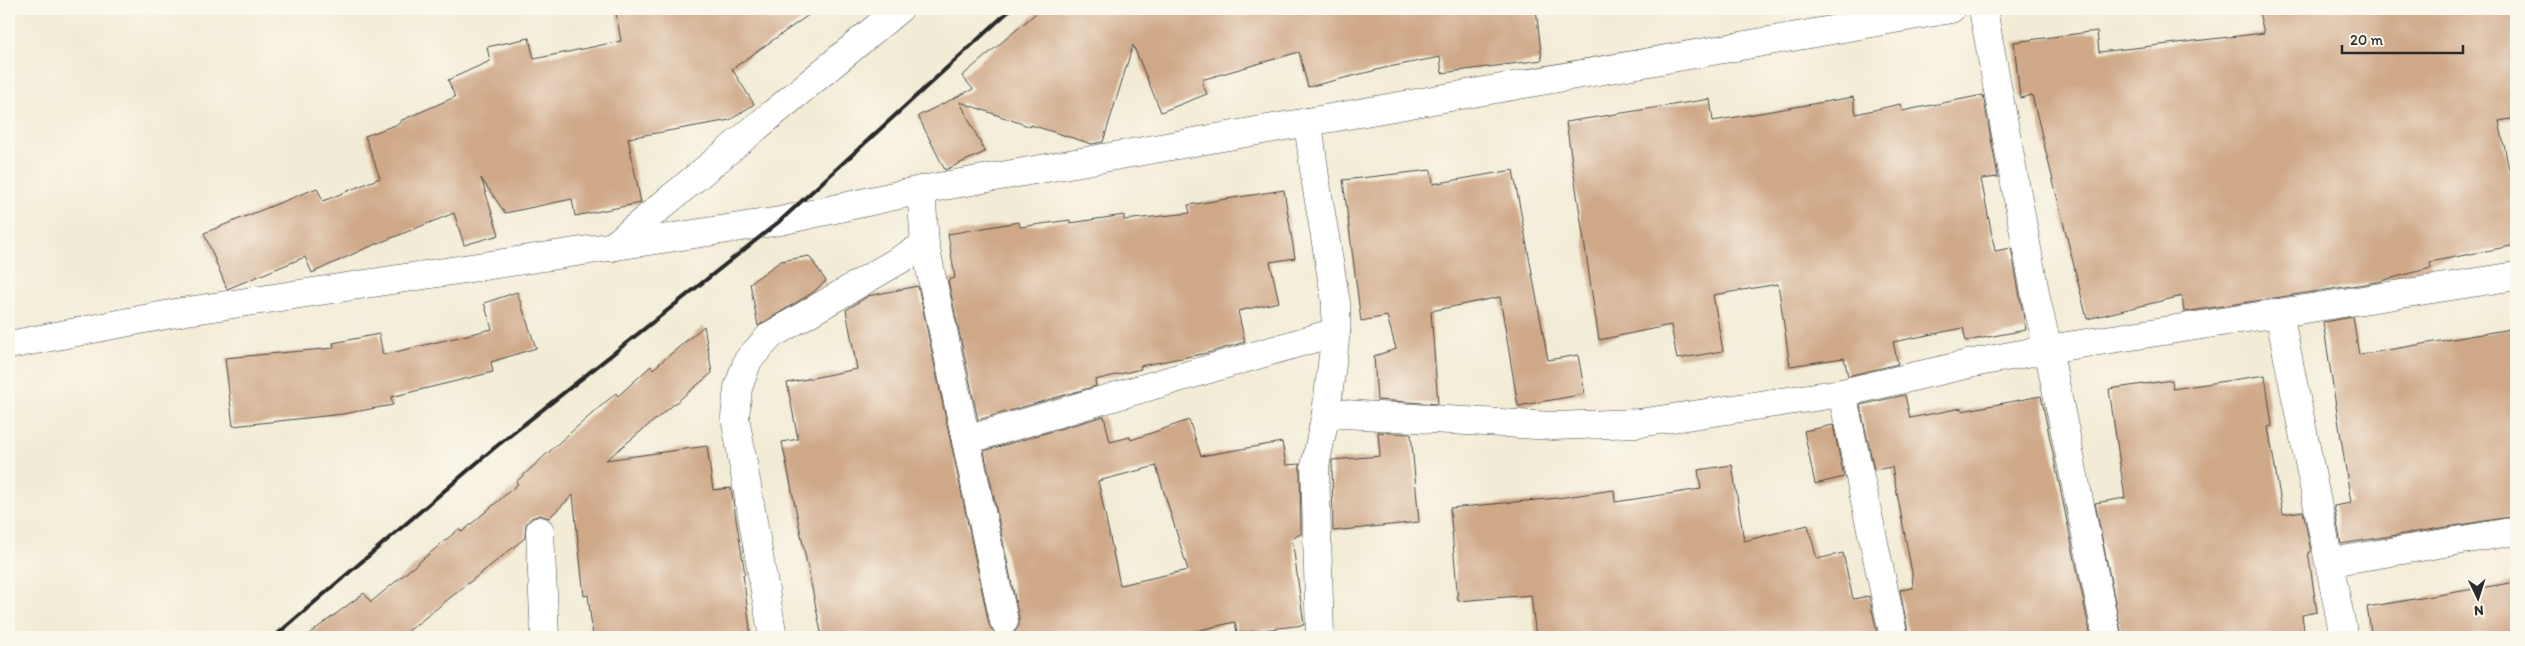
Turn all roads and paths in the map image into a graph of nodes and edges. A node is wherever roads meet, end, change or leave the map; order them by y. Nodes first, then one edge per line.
1 (899, 9) edge
2 (1951, 9) edge
3 (1983, 9) edge
4 (1308, 122) junction
5 (921, 190) junction
6 (925, 245) junction
7 (612, 247) junction
8 (2516, 276) edge
9 (2279, 314) junction
10 (1336, 332) junction
11 (9, 345) edge
12 (2048, 349) junction
13 (1842, 393) junction
14 (1326, 413) junction
15 (966, 440) junction
16 (540, 531) dead end
17 (2516, 531) edge
18 (2331, 562) junction
19 (1004, 621) dead end
20 (545, 637) edge
21 (773, 637) edge
22 (1320, 637) edge
23 (1894, 637) edge
24 (2107, 637) edge
25 (2344, 637) edge

1 - 7 street
2 - 4 street
3 - 12 street
4 - 5 street
4 - 10 street
5 - 6 street
5 - 7 street
6 - 15 street
6 - 21 street
7 - 11 street
8 - 9 street
9 - 12 street
9 - 18 street
10 - 14 street
10 - 15 street
12 - 13 street
12 - 24 street
13 - 14 street
13 - 23 street
14 - 22 street
15 - 19 street
16 - 20 street
17 - 18 street
18 - 25 street

